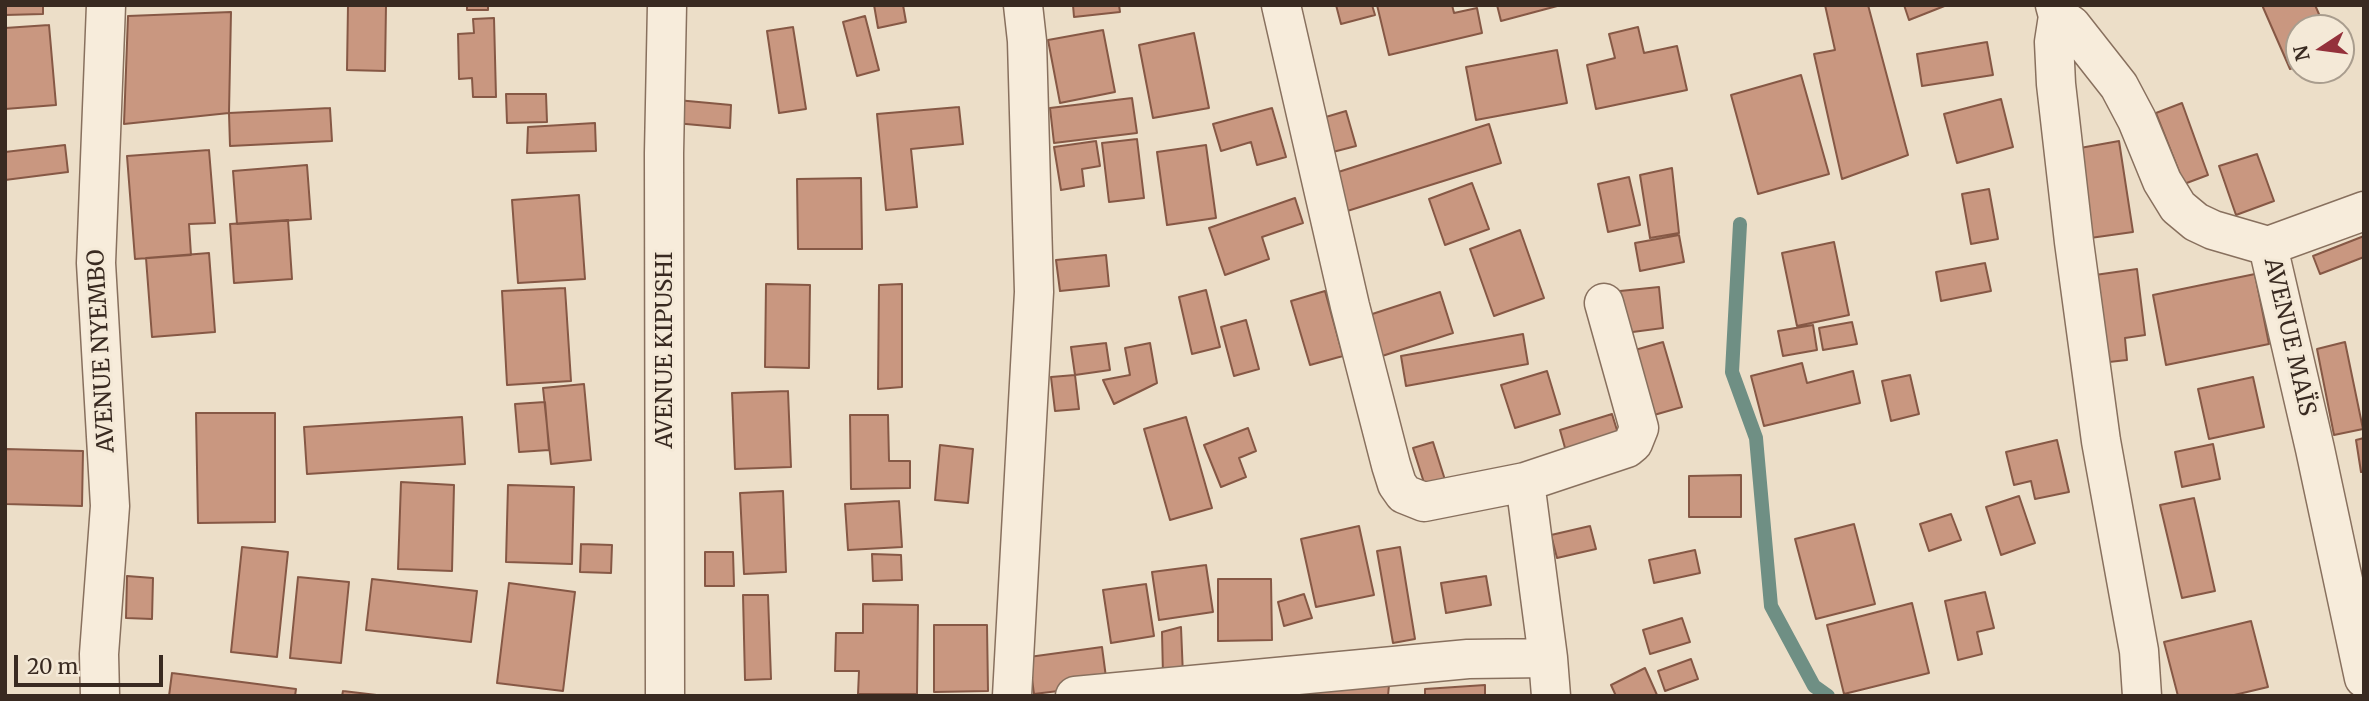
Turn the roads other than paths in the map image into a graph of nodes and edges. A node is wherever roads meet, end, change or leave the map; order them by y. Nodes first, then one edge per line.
1 (106, 5) edge
2 (667, 5) edge
3 (1023, 5) edge
4 (1281, 5) edge
5 (2056, 11) edge
6 (2364, 211) edge
7 (2268, 246) junction
8 (1604, 303) dead end
9 (1525, 482) junction
10 (1548, 658) junction
11 (2364, 678) edge
12 (100, 696) edge
13 (665, 696) edge
14 (1012, 696) edge
15 (1074, 696) edge
16 (1551, 696) edge
17 (2142, 696) edge

1 - 12 street, AVENUE NYEMBO
2 - 13 street, AVENUE KIPUSHI
3 - 14 street
4 - 9 street
5 - 7 street, AVENUE MAÏS
5 - 17 street
6 - 7 street
7 - 11 street, AVENUE MAÏS
8 - 9 street
9 - 10 street
10 - 15 street
10 - 16 street

